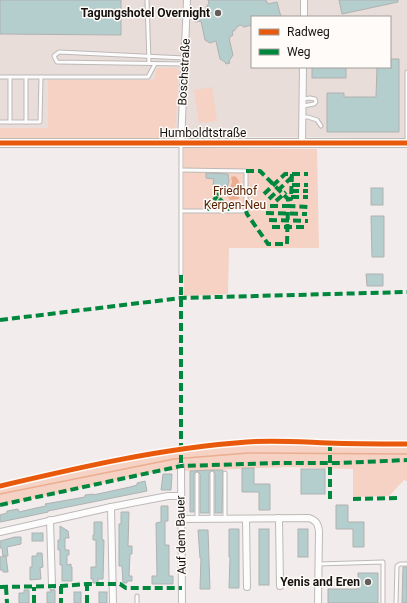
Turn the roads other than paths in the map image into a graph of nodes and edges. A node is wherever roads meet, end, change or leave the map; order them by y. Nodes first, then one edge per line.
1 (147, 0) edge
2 (187, 0) edge
3 (304, 0) edge
4 (304, 16) edge
5 (148, 56) junction
6 (185, 61) junction
7 (149, 63) junction
8 (155, 64) junction
9 (303, 68) edge
10 (407, 72) edge
11 (0, 77) edge
12 (10, 77) junction
13 (26, 77) junction
14 (41, 78) junction
15 (303, 99) junction
16 (303, 106) junction
17 (303, 117) junction
18 (0, 122) edge
19 (10, 122) junction
20 (26, 122) junction
21 (321, 126) dead end
22 (0, 142) edge
23 (302, 142) junction
24 (181, 143) junction
25 (407, 144) edge
26 (181, 170) junction
27 (182, 211) junction
28 (181, 275) dead end
29 (181, 466) dead end
30 (212, 473) dead end
31 (225, 473) dead end
32 (197, 474) dead end
33 (181, 496) junction
34 (111, 507) junction
35 (246, 518) junction
36 (279, 518) junction
37 (181, 519) junction
38 (197, 519) junction
39 (212, 519) junction
40 (225, 519) junction
41 (50, 520) junction
42 (0, 532) edge
43 (318, 564) junction
44 (407, 564) edge
45 (52, 586) dead end
46 (280, 586) dead end
47 (247, 587) dead end
48 (137, 596) dead end
49 (113, 603) edge
50 (137, 603) edge
51 (182, 603) edge
52 (318, 603) edge
53 (383, 603) edge
54 (396, 603) edge

1 - 5 lane
2 - 6 street, Boschstraße
3 - 4 street
5 - 6 lane
5 - 7 lane
5 - 7 lane
6 - 8 lane
6 - 24 street, Boschstraße
7 - 8 lane
8 - 14 lane
9 - 15 street
10 - 25 lane
11 - 12 lane
12 - 13 lane
12 - 19 lane
13 - 14 lane
13 - 20 lane
14 - 20 lane
15 - 16 street
15 - 16 lane
16 - 17 street
17 - 21 lane
17 - 23 street
18 - 19 lane
19 - 20 lane
22 - 24 street, Humboldtstraße
23 - 24 street, Humboldtstraße
23 - 25 street, Humboldtstraße
24 - 26 lane
26 - 27 lane
26 - 27 lane
27 - 28 lane
29 - 33 street, Auf dem Bauer
30 - 39 lane
31 - 40 lane
32 - 38 lane
33 - 34 street
33 - 37 street, Auf dem Bauer
34 - 41 street
34 - 49 street
35 - 36 street
35 - 40 street
35 - 47 street
36 - 43 street
36 - 46 street
37 - 38 street
37 - 51 street, Auf dem Bauer
38 - 39 street
39 - 40 street
41 - 42 street
41 - 45 street
43 - 52 street
43 - 53 lane
44 - 54 lane
48 - 50 lane

